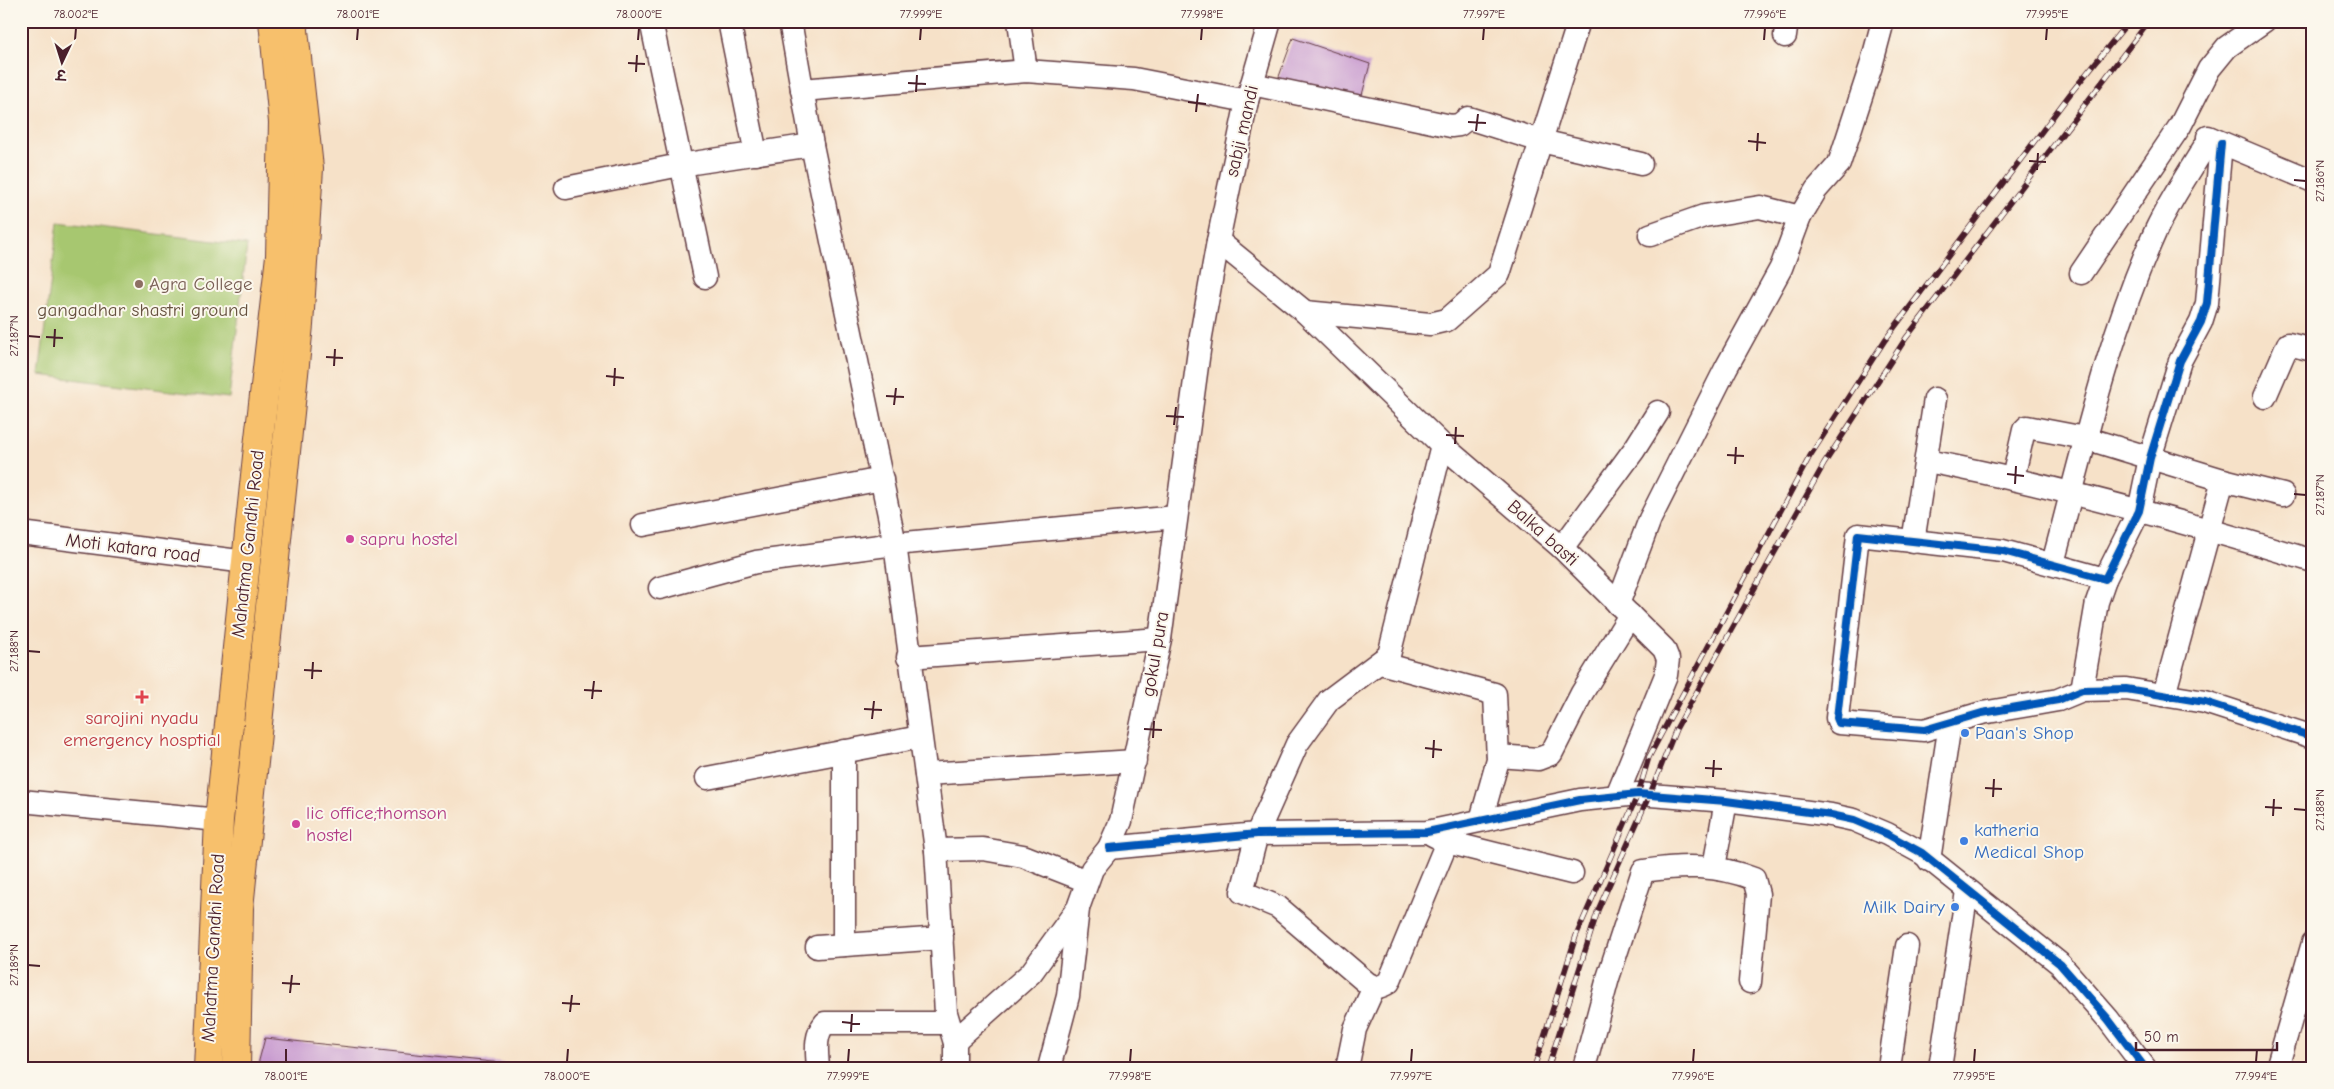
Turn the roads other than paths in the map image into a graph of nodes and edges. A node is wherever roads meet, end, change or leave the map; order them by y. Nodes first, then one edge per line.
1 (273, 21) edge
2 (294, 21) edge
3 (651, 21) edge
4 (729, 21) edge
5 (790, 21) edge
6 (1019, 21) edge
7 (1270, 21) edge
8 (1579, 21) edge
9 (1883, 21) edge
10 (2264, 21) edge
11 (1026, 71) junction
12 (802, 90) junction
13 (1250, 92) junction
14 (2184, 117) junction
15 (2215, 140) junction
16 (1541, 142) junction
17 (812, 145) junction
18 (756, 154) junction
19 (1641, 164) dead end
20 (680, 165) junction
21 (2313, 181) edge
22 (566, 188) dead end
23 (1800, 216) junction
24 (1650, 235) dead end
25 (1218, 241) junction
26 (2081, 273) dead end
27 (705, 277) dead end
28 (1305, 312) junction
29 (2313, 350) edge
30 (2265, 397) dead end
31 (1935, 399) dead end
32 (1658, 412) dead end
33 (2085, 438) junction
34 (1442, 445) junction
35 (2150, 458) junction
36 (1927, 461) junction
37 (2013, 478) junction
38 (882, 479) junction
39 (2223, 480) junction
40 (2071, 494) junction
41 (2283, 495) dead end
42 (2140, 511) junction
43 (1176, 517) junction
44 (643, 525) dead end
45 (2210, 529) junction
46 (21, 533) edge
47 (1913, 542) junction
48 (894, 544) junction
49 (1562, 548) junction
50 (2313, 561) edge
51 (246, 562) junction
52 (2052, 563) junction
53 (2105, 579) junction
54 (660, 588) dead end
55 (1624, 609) junction
56 (1160, 639) junction
57 (908, 657) junction
58 (1380, 663) junction
59 (2082, 690) junction
60 (2164, 695) junction
61 (1950, 724) junction
62 (920, 737) junction
63 (2313, 737) edge
64 (844, 751) junction
65 (1498, 756) junction
66 (1135, 762) junction
67 (926, 774) junction
68 (707, 778) dead end
69 (1617, 795) junction
70 (21, 801) edge
71 (1726, 801) junction
72 (219, 820) junction
73 (1482, 820) junction
74 (1427, 832) junction
75 (1257, 834) junction
76 (1447, 842) junction
77 (1109, 848) junction
78 (936, 850) junction
79 (1929, 860) junction
80 (1714, 867) junction
81 (1572, 873) dead end
82 (1087, 881) junction
83 (1967, 891) junction
84 (1078, 908) junction
85 (942, 938) junction
86 (2313, 943) edge
87 (844, 945) junction
88 (1907, 946) dead end
89 (817, 947) dead end
90 (1750, 982) dead end
91 (1374, 987) junction
92 (952, 1033) junction
93 (208, 1068) edge
94 (236, 1068) edge
95 (818, 1068) edge
96 (955, 1068) edge
97 (1048, 1068) edge
98 (1347, 1068) edge
99 (1584, 1068) edge
100 (1889, 1068) edge
101 (1940, 1068) edge
102 (2145, 1068) edge
103 (2277, 1068) edge

1 - 51 highway, Mahatma Gandhi Road
2 - 94 highway, Mahatma Gandhi Road
3 - 20 street
4 - 18 street
5 - 12 street
6 - 11 street
7 - 13 street, sabji mandi
8 - 16 street
9 - 23 street
10 - 14 street
11 - 12 street
11 - 13 street
12 - 17 street
13 - 16 street
13 - 25 street, sabji mandi
14 - 15 street
14 - 26 street
15 - 21 street
15 - 33 street
15 - 35 street
16 - 19 street
16 - 28 street
17 - 18 street
17 - 38 street
18 - 20 street
20 - 22 street
20 - 27 street
23 - 24 street
23 - 55 street
25 - 28 street, Balka basti
25 - 43 street, gokul pura
28 - 34 street, Balka basti
29 - 30 street
31 - 36 street
32 - 49 street
33 - 35 street
33 - 37 street
33 - 40 street
34 - 49 street, Balka basti
34 - 58 street
35 - 39 street
35 - 42 street
36 - 37 street
36 - 47 street
37 - 40 street
38 - 44 street
38 - 48 street
39 - 41 street
39 - 45 street
40 - 42 street
40 - 52 street
42 - 45 street
42 - 53 street
43 - 48 street
43 - 56 street, gokul pura
45 - 50 street
45 - 60 street
46 - 51 street, Moti katara road
47 - 52 street
47 - 61 street
48 - 54 street
48 - 57 street
49 - 55 street, Balka basti
51 - 72 highway, Mahatma Gandhi Road
52 - 53 street
53 - 59 street
55 - 65 street
55 - 69 street, Balka basti
56 - 57 street
56 - 66 street, gokul pura
57 - 62 street
58 - 65 street
58 - 75 street
59 - 60 street
59 - 61 street
60 - 63 street
61 - 79 street
62 - 64 street
62 - 67 street
64 - 68 street
64 - 87 street
65 - 73 street
66 - 67 street
66 - 77 street, gokul pura
67 - 78 street
69 - 71 street
69 - 73 street
70 - 72 street
71 - 79 street
71 - 80 street
72 - 93 highway, Mahatma Gandhi Road
73 - 74 street
74 - 75 street
74 - 76 street
75 - 77 street
75 - 91 street
76 - 81 street
76 - 91 street
77 - 82 street, gokul pura
78 - 82 street
78 - 85 street
79 - 83 street
80 - 90 street
80 - 99 street
82 - 84 street, gokul pura
83 - 101 street
83 - 102 street
84 - 92 street, gokul pura
84 - 97 street
85 - 87 street
85 - 92 street
86 - 103 street
87 - 89 street
88 - 100 street
91 - 98 street
92 - 95 street
92 - 96 street

